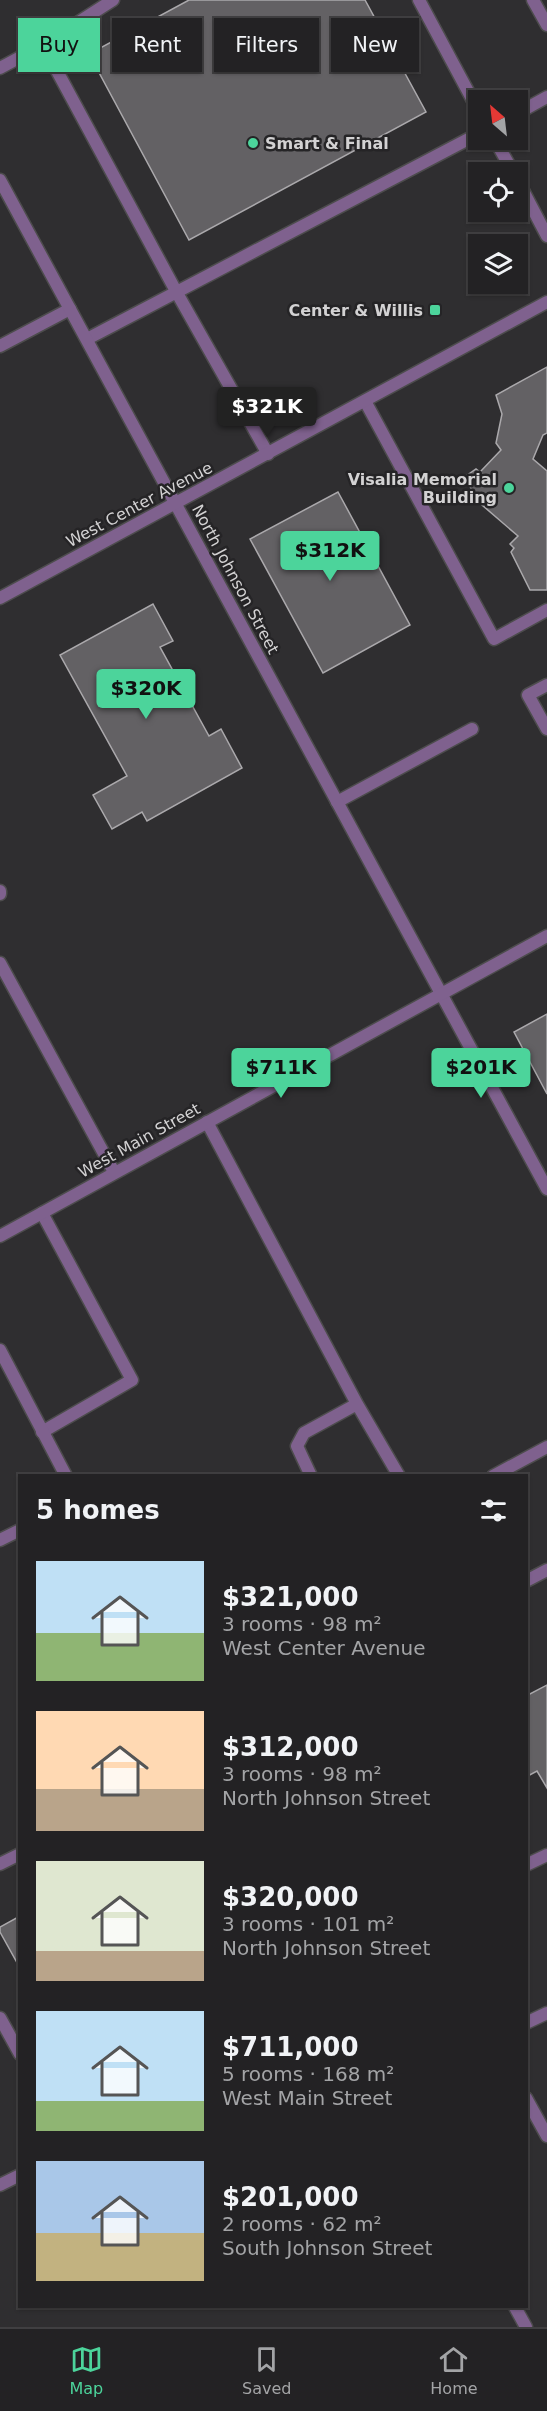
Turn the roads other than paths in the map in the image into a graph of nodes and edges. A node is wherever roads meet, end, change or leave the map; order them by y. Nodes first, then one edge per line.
1 (113, 0) edge
2 (419, 0) edge
3 (533, 0) edge
4 (85, 18) edge
5 (547, 25) edge
6 (18, 58) edge
7 (0, 68) edge
8 (58, 72) edge
9 (468, 91) edge
10 (547, 97) edge
11 (528, 107) edge
12 (468, 139) edge
13 (0, 180) edge
14 (528, 200) edge
15 (547, 236) edge
16 (177, 293) junction
17 (547, 302) edge
18 (70, 309) junction
19 (87, 339) junction
20 (0, 346) edge
21 (365, 401) junction
22 (268, 454) junction
23 (176, 502) junction
24 (0, 598) edge
25 (547, 610) edge
26 (547, 685) edge
27 (472, 729) dead end
28 (547, 729) edge
29 (337, 802) junction
30 (547, 936) edge
31 (0, 963) edge
32 (441, 995) junction
33 (207, 1122) junction
34 (114, 1172) junction
35 (547, 1189) edge
36 (42, 1213) junction
37 (0, 1236) edge
38 (0, 1350) edge
39 (357, 1404) junction
40 (42, 1432) junction
41 (547, 1447) edge
42 (65, 1474) edge
43 (310, 1474) edge
44 (398, 1474) edge
45 (497, 1474) edge
46 (18, 1531) edge
47 (0, 1540) edge
48 (547, 1570) edge
49 (528, 1580) edge
50 (18, 1855) edge
51 (547, 1855) edge
52 (0, 1864) edge
53 (528, 1864) edge
54 (547, 2013) edge
55 (0, 2018) edge
56 (528, 2022) edge
57 (18, 2050) edge
58 (528, 2102) edge
59 (547, 2136) edge
60 (18, 2176) edge
61 (0, 2185) edge
62 (516, 2308) edge
63 (526, 2327) edge

1 - 4 street
2 - 9 street
3 - 5 street
6 - 7 street
8 - 16 street
10 - 11 street
12 - 16 street
13 - 18 street, North Johnson Street
14 - 15 street
16 - 19 street
16 - 22 street
17 - 21 street, West Center Avenue
18 - 19 street, North Johnson Street
18 - 20 street
19 - 23 street, North Johnson Street
21 - 22 street, West Center Avenue
21 - 25 street
22 - 23 street, West Center Avenue
23 - 24 street, West Center Avenue
23 - 29 street, North Johnson Street
26 - 28 street
27 - 29 street
29 - 32 street, North Johnson Street
30 - 32 street, West Main Street
31 - 34 street
32 - 33 street, West Main Street
32 - 35 street, North Johnson Street
33 - 34 street, West Main Street
33 - 39 street
34 - 36 street, West Main Street
36 - 37 street, West Main Street
36 - 40 street
38 - 40 street
39 - 43 street
39 - 44 street
40 - 42 street
41 - 45 street
46 - 47 street
48 - 49 street
50 - 52 street
51 - 53 street
54 - 56 street
55 - 57 street
58 - 59 street
60 - 61 street
62 - 63 street

